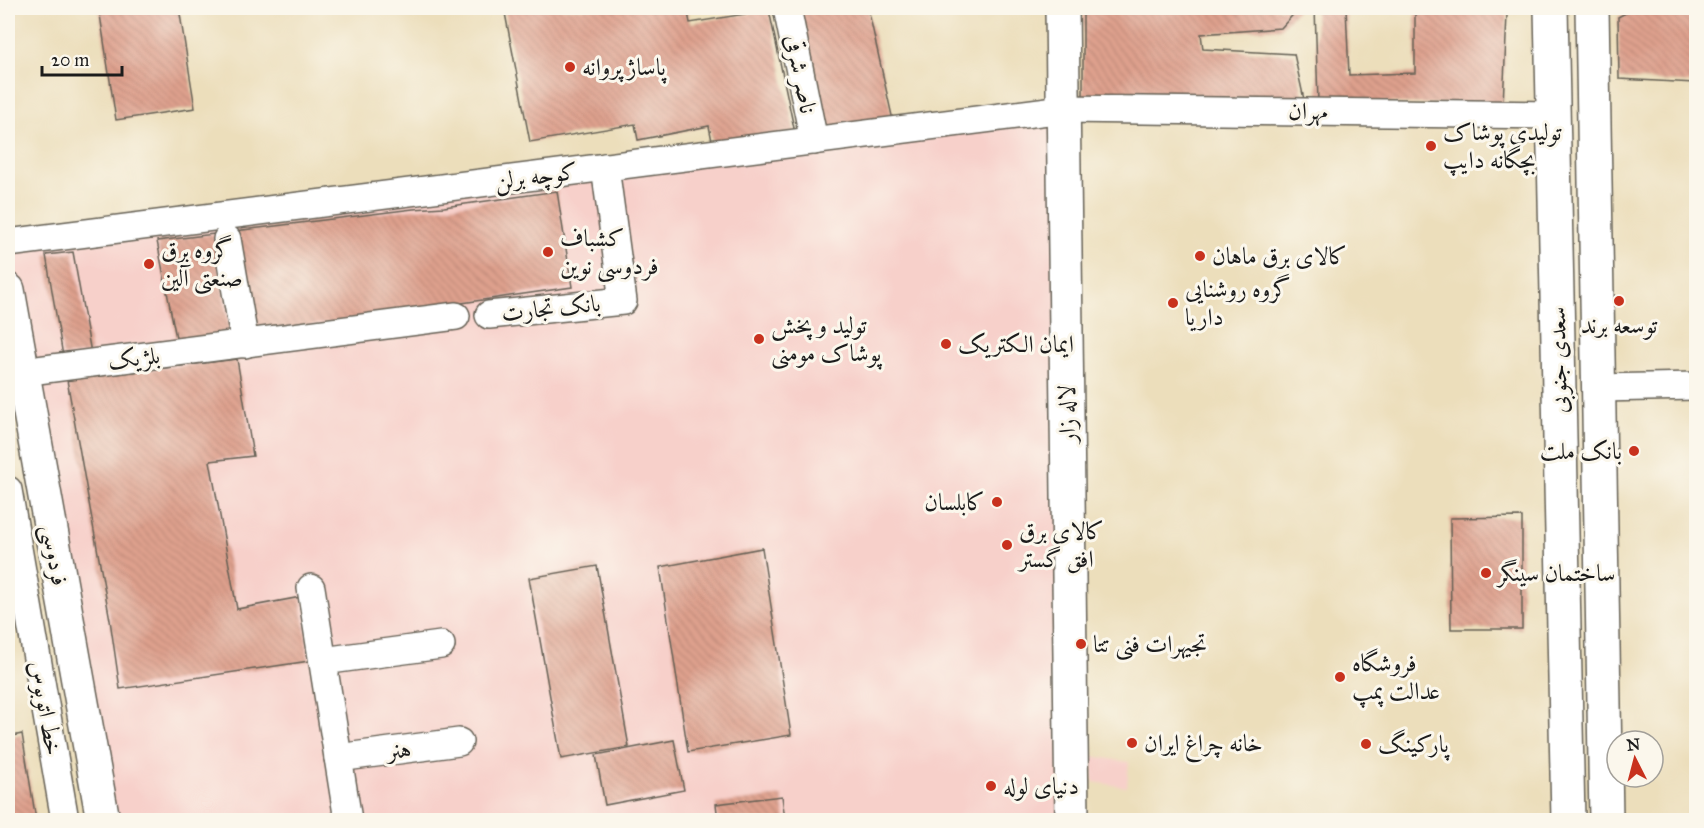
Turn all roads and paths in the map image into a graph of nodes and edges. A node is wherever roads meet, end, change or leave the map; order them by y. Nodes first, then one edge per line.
1 (787, 8) edge
2 (1062, 8) edge
3 (1551, 8) edge
4 (1592, 8) edge
5 (1604, 8) edge
6 (1552, 80) junction
7 (1594, 82) junction
8 (1064, 109) junction
9 (1552, 115) junction
10 (814, 141) junction
11 (605, 167) junction
12 (227, 239) dead end
13 (8, 243) edge
14 (8, 290) edge
15 (489, 315) dead end
16 (456, 316) dead end
17 (246, 344) junction
18 (22, 372) junction
19 (1696, 386) edge
20 (1604, 388) junction
21 (8, 490) edge
22 (311, 588) dead end
23 (441, 645) dead end
24 (323, 661) junction
25 (459, 742) dead end
26 (338, 758) junction
27 (65, 820) edge
28 (103, 820) edge
29 (348, 820) edge
30 (1072, 820) edge
31 (1568, 820) edge
32 (1606, 820) edge
33 (1616, 820) edge

1 - 10 street, ناصر شرقی
2 - 8 main road, لاله زار
3 - 6 main road, سعدی جنوبی
4 - 7 main road, سعدی جنوبی
5 - 20 street
6 - 7 main road
6 - 9 main road, سعدی جنوبی
7 - 20 main road, سعدی جنوبی
8 - 9 street, مهران
8 - 10 street, کوچه برلن
8 - 30 main road, لاله زار
9 - 31 main road, سعدی جنوبی
10 - 11 street, کوچه برلن
11 - 13 street, کوچه برلن
11 - 15 street, بانک تجارت
12 - 17 street
14 - 18 main road, فردوسی
16 - 17 street, بلژیک
17 - 18 street, بلژیک
18 - 28 main road, فردوسی
19 - 20 street
20 - 32 main road, سعدی جنوبی
20 - 33 street
21 - 27 street, خط اتوبوس
22 - 24 street
23 - 24 street
24 - 26 street
25 - 26 street, هنر
26 - 29 street

